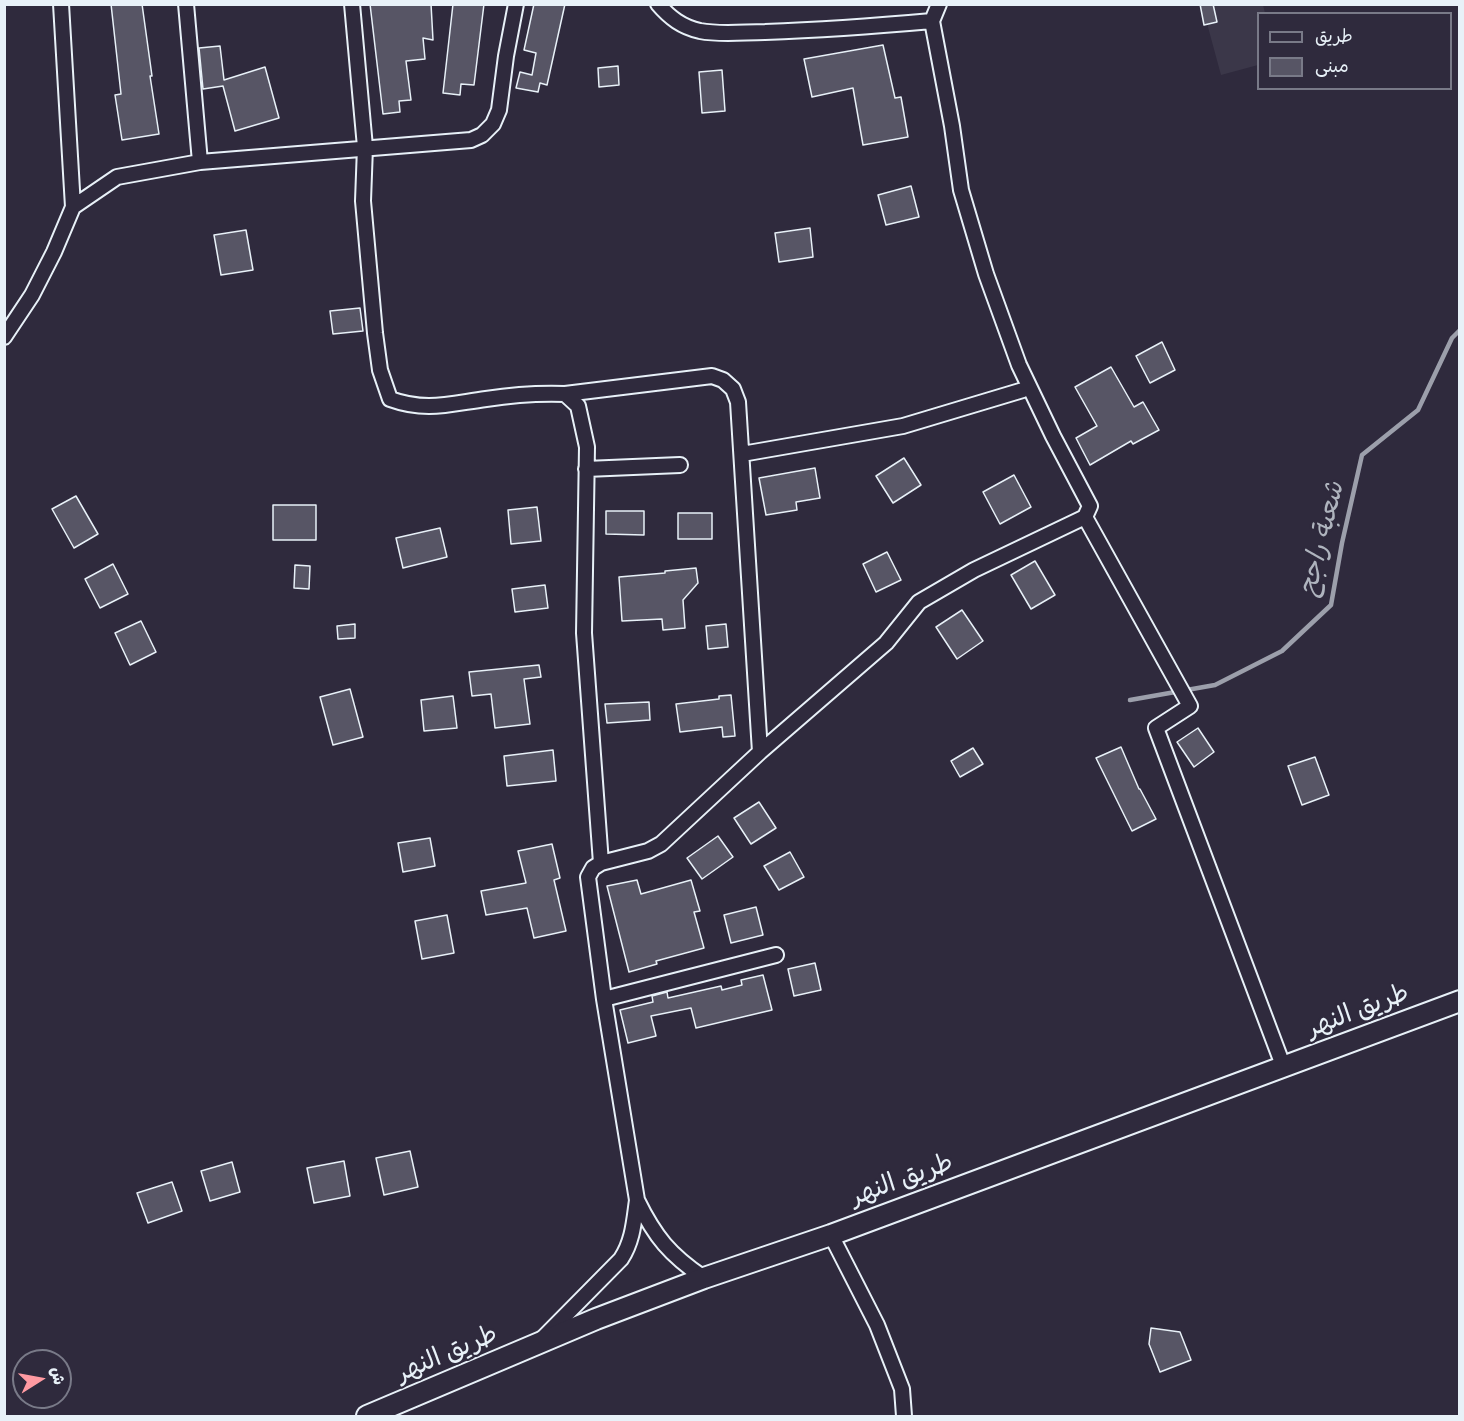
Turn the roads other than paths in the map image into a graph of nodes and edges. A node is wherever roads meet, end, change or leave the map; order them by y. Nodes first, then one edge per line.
1 (62, 4) edge
2 (186, 4) edge
3 (352, 4) edge
4 (516, 4) edge
5 (658, 4) edge
6 (939, 4) edge
7 (932, 21) junction
8 (365, 147) junction
9 (200, 162) junction
10 (73, 207) junction
11 (4, 336) edge
12 (1023, 390) dead end
13 (565, 394) junction
14 (742, 454) junction
15 (680, 465) dead end
16 (586, 469) junction
17 (1085, 517) junction
18 (760, 752) junction
19 (601, 863) junction
20 (776, 955) dead end
21 (603, 999) junction
22 (1460, 1001) edge
23 (1284, 1068) junction
24 (637, 1200) junction
25 (831, 1235) junction
26 (704, 1278) junction
27 (534, 1346) junction
28 (367, 1416) edge
29 (904, 1416) edge

1 - 10 street
2 - 9 street
3 - 8 street
4 - 8 street
5 - 7 street
6 - 7 street
7 - 17 street
8 - 9 street
8 - 13 street
9 - 10 street
10 - 11 street
12 - 14 street
13 - 14 street
13 - 16 street
14 - 18 street
15 - 16 street
16 - 19 street
17 - 18 street
17 - 23 street
18 - 19 street
19 - 21 street
20 - 21 street
21 - 24 street
22 - 23 main road, طريق النهر
23 - 25 main road, طريق النهر
24 - 26 street
24 - 27 street
25 - 26 main road, طريق النهر
25 - 29 street
26 - 27 main road, طريق النهر
27 - 28 main road, طريق النهر

